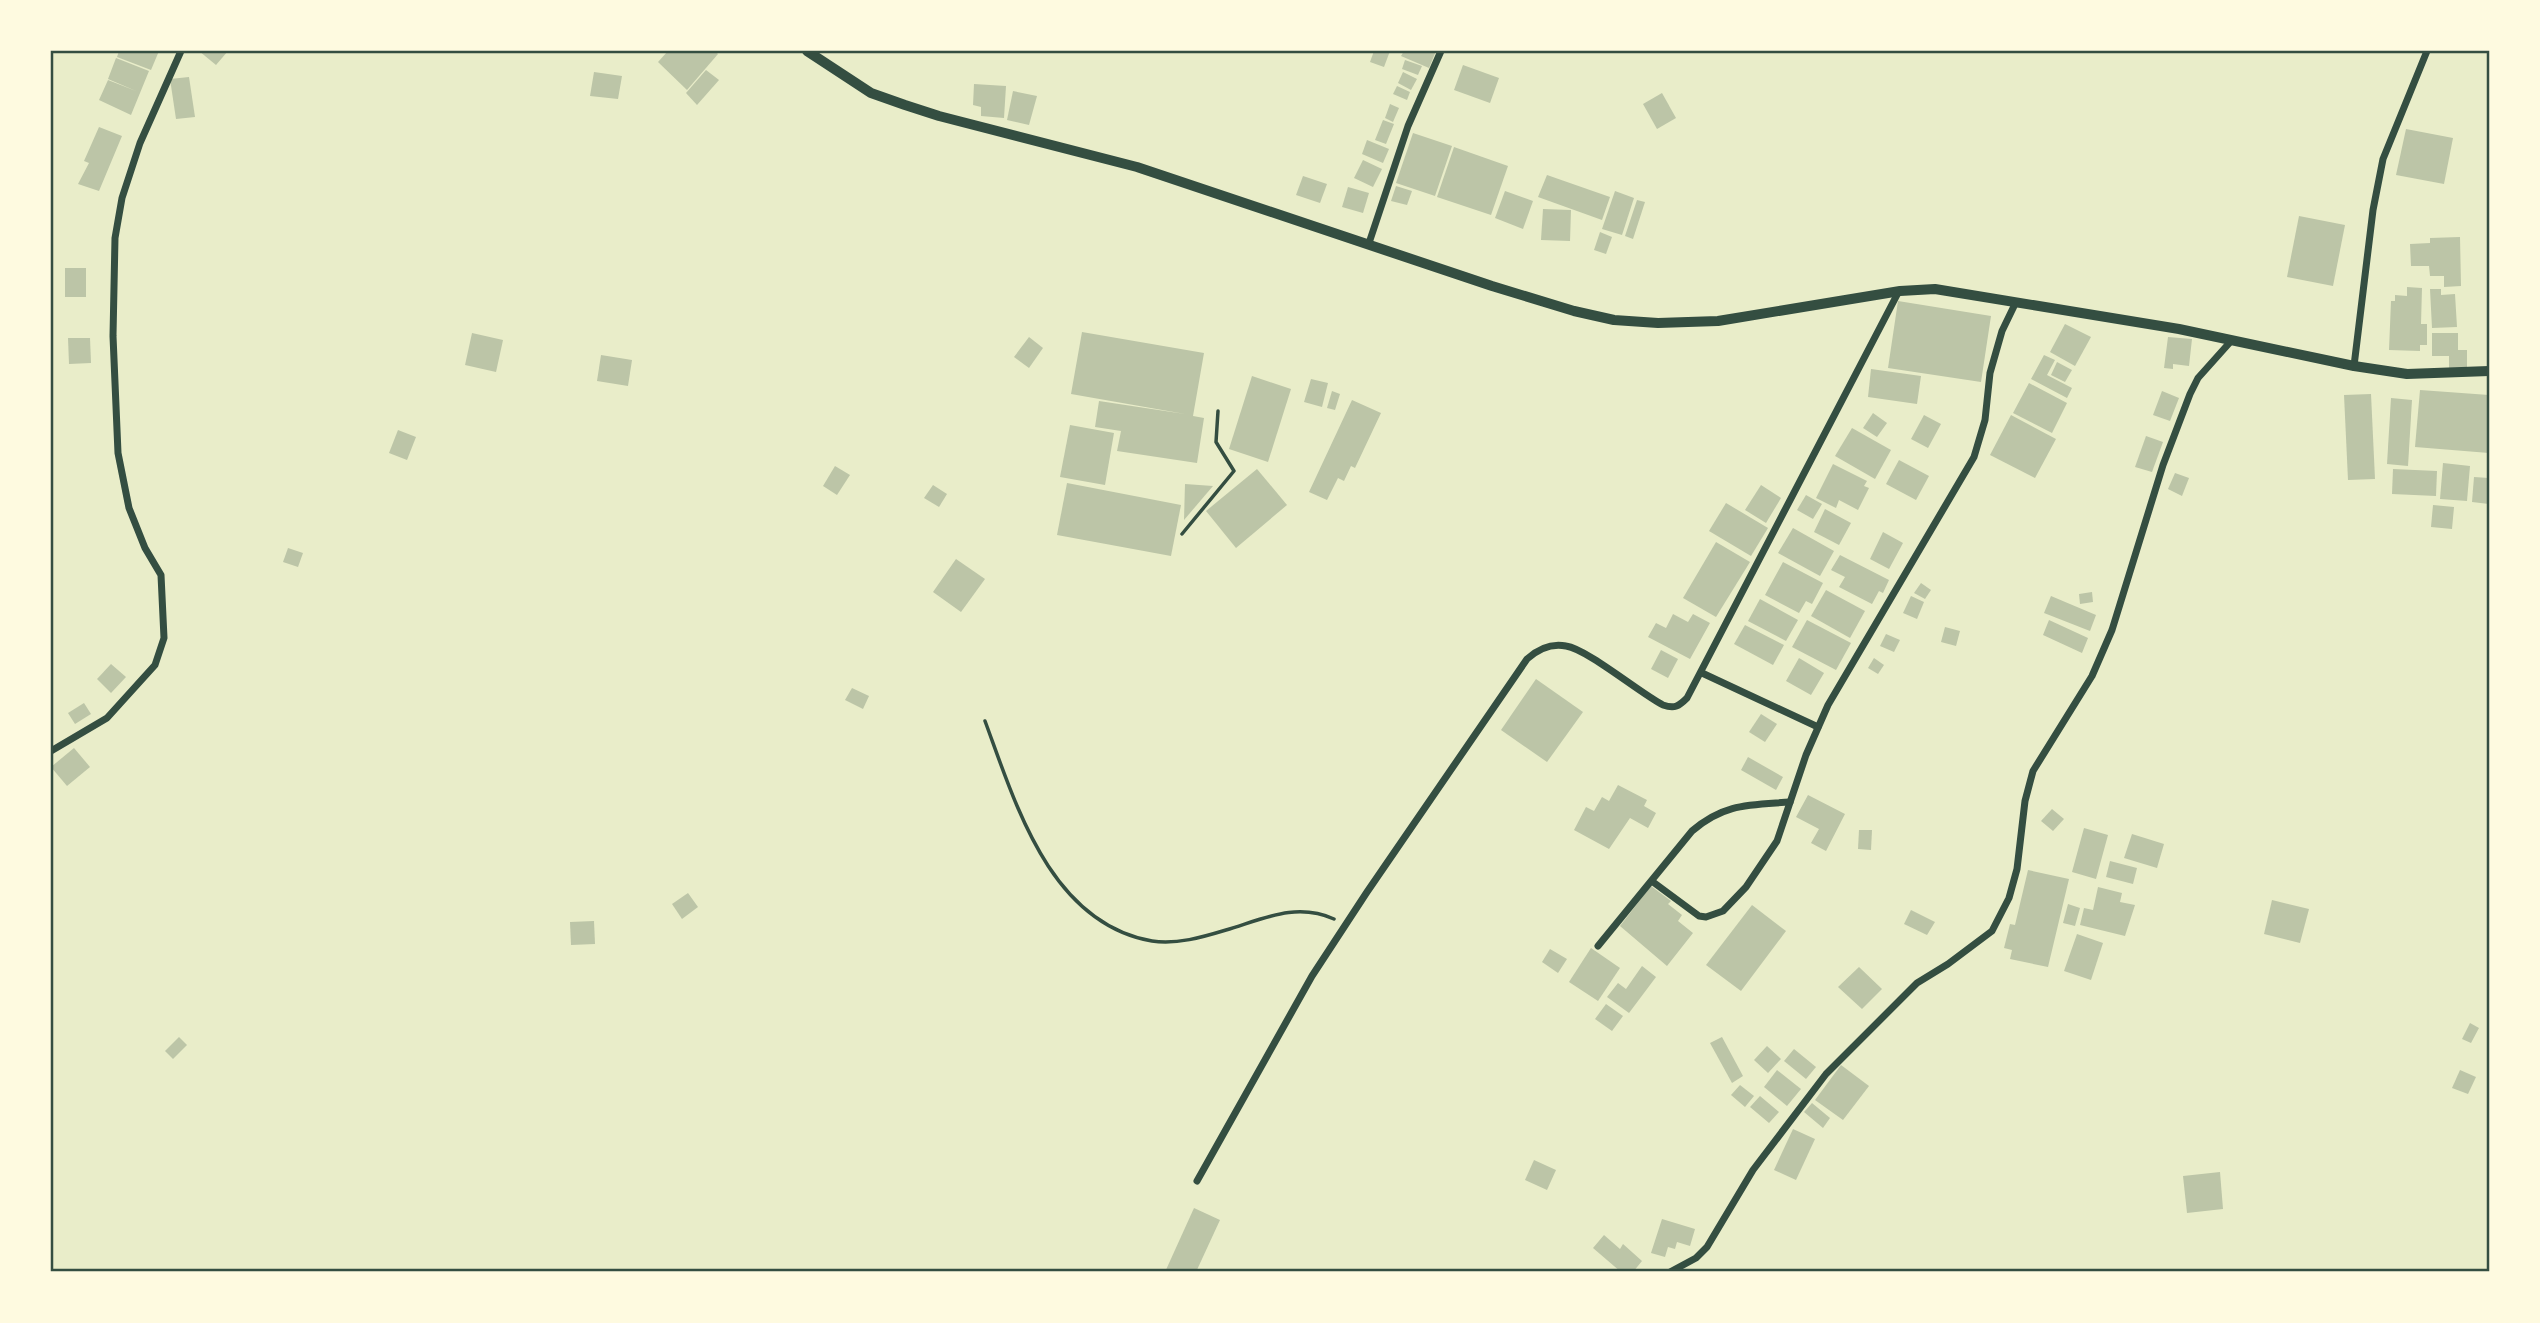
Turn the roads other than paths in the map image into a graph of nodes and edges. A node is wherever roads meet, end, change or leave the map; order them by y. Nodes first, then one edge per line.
1 (181, 51) edge
2 (807, 51) edge
3 (1441, 51) edge
4 (2427, 51) edge
5 (1369, 243) junction
6 (1900, 291) junction
7 (2016, 302) junction
8 (2233, 340) junction
9 (2354, 366) junction
10 (2489, 371) edge
11 (1702, 673) junction
12 (1818, 727) junction
13 (51, 751) edge
14 (1790, 802) junction
15 (1653, 882) junction
16 (1598, 946) dead end
17 (1197, 1181) dead end
18 (1670, 1272) edge

1 - 13 street
2 - 5 street
3 - 5 street
4 - 9 street
5 - 6 street
6 - 7 street
6 - 11 street
7 - 8 street
7 - 12 street
8 - 9 street
8 - 18 street
9 - 10 street
11 - 12 street
11 - 17 street
12 - 14 street
14 - 15 street
14 - 15 street
15 - 16 street

